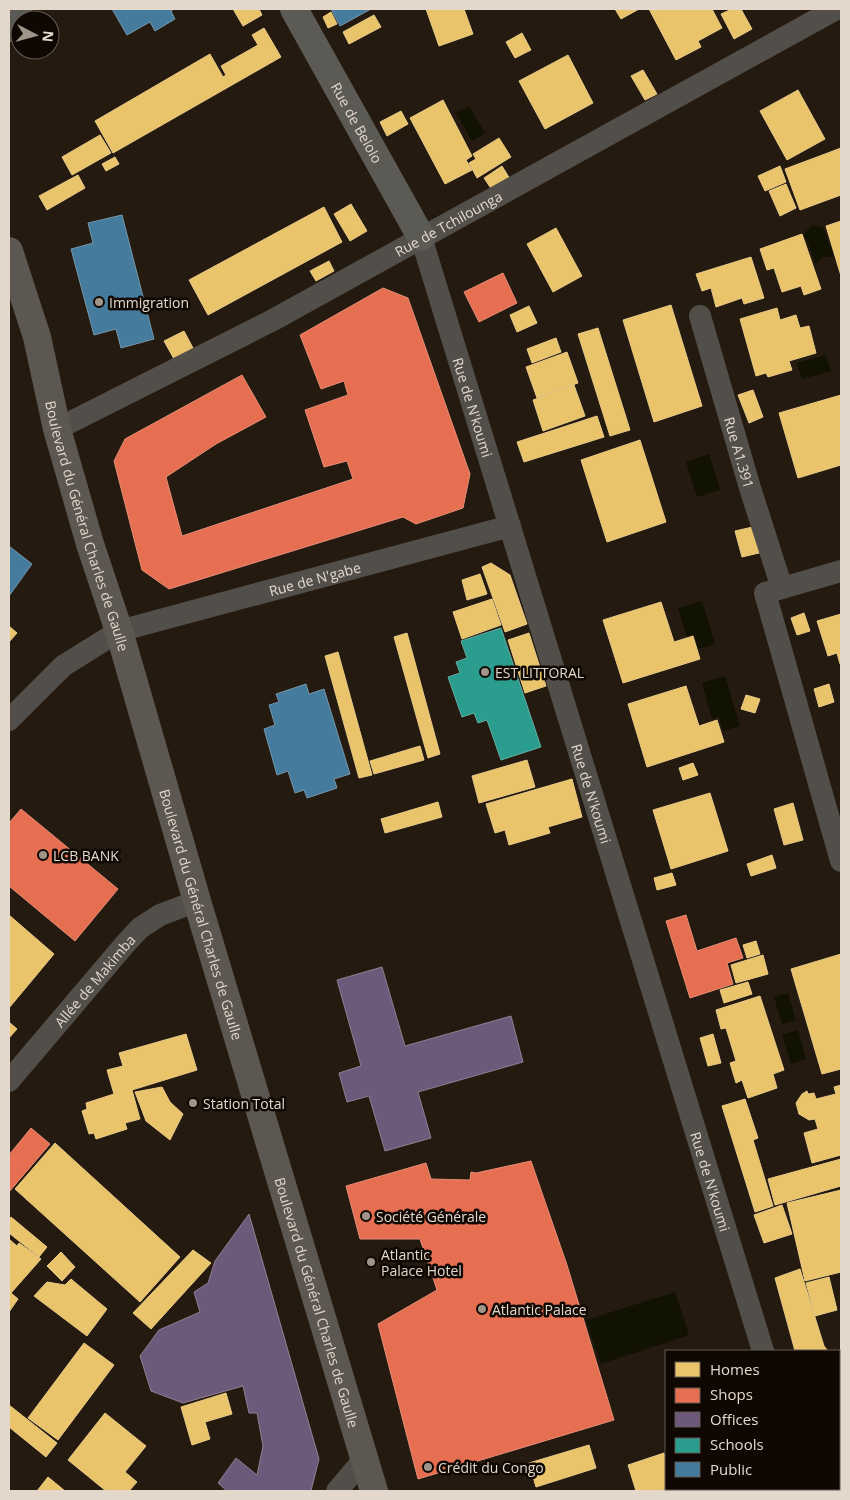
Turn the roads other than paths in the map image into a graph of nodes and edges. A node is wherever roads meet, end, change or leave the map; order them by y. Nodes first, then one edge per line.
1 (18, 9) edge
2 (294, 9) edge
3 (836, 9) edge
4 (9, 28) edge
5 (421, 237) junction
6 (9, 251) edge
7 (9, 309) edge
8 (700, 316) dead end
9 (37, 337) junction
10 (57, 429) junction
11 (510, 526) junction
12 (841, 571) edge
13 (773, 590) junction
14 (119, 631) junction
15 (9, 720) edge
16 (841, 861) edge
17 (197, 901) junction
18 (9, 1081) edge
19 (763, 1350) edge
20 (364, 1459) junction
21 (337, 1491) edge
22 (374, 1491) edge

1 - 4 street
2 - 5 street, Rue de Belolo
3 - 5 street, Rue de Tchilounga
5 - 10 street, Rue de Tchilounga
5 - 11 street, Rue de N'koumi
6 - 9 main road, Boulevard du Général Charles de Gaulle
7 - 9 main road
8 - 13 street, Rue A1.391
9 - 10 main road, Boulevard du Général Charles de Gaulle
10 - 14 main road, Boulevard du Général Charles de Gaulle
11 - 14 street, Rue de N'gabe
11 - 19 street, Rue de N'koumi
12 - 13 street
13 - 16 street, Rue A1.391
14 - 15 street, Rue de N'gabe
14 - 17 main road, Boulevard du Général Charles de Gaulle
17 - 18 street, Allée de Makimba
17 - 20 main road, Boulevard du Général Charles de Gaulle
20 - 21 street
20 - 22 main road, Boulevard du Général Charles de Gaulle

